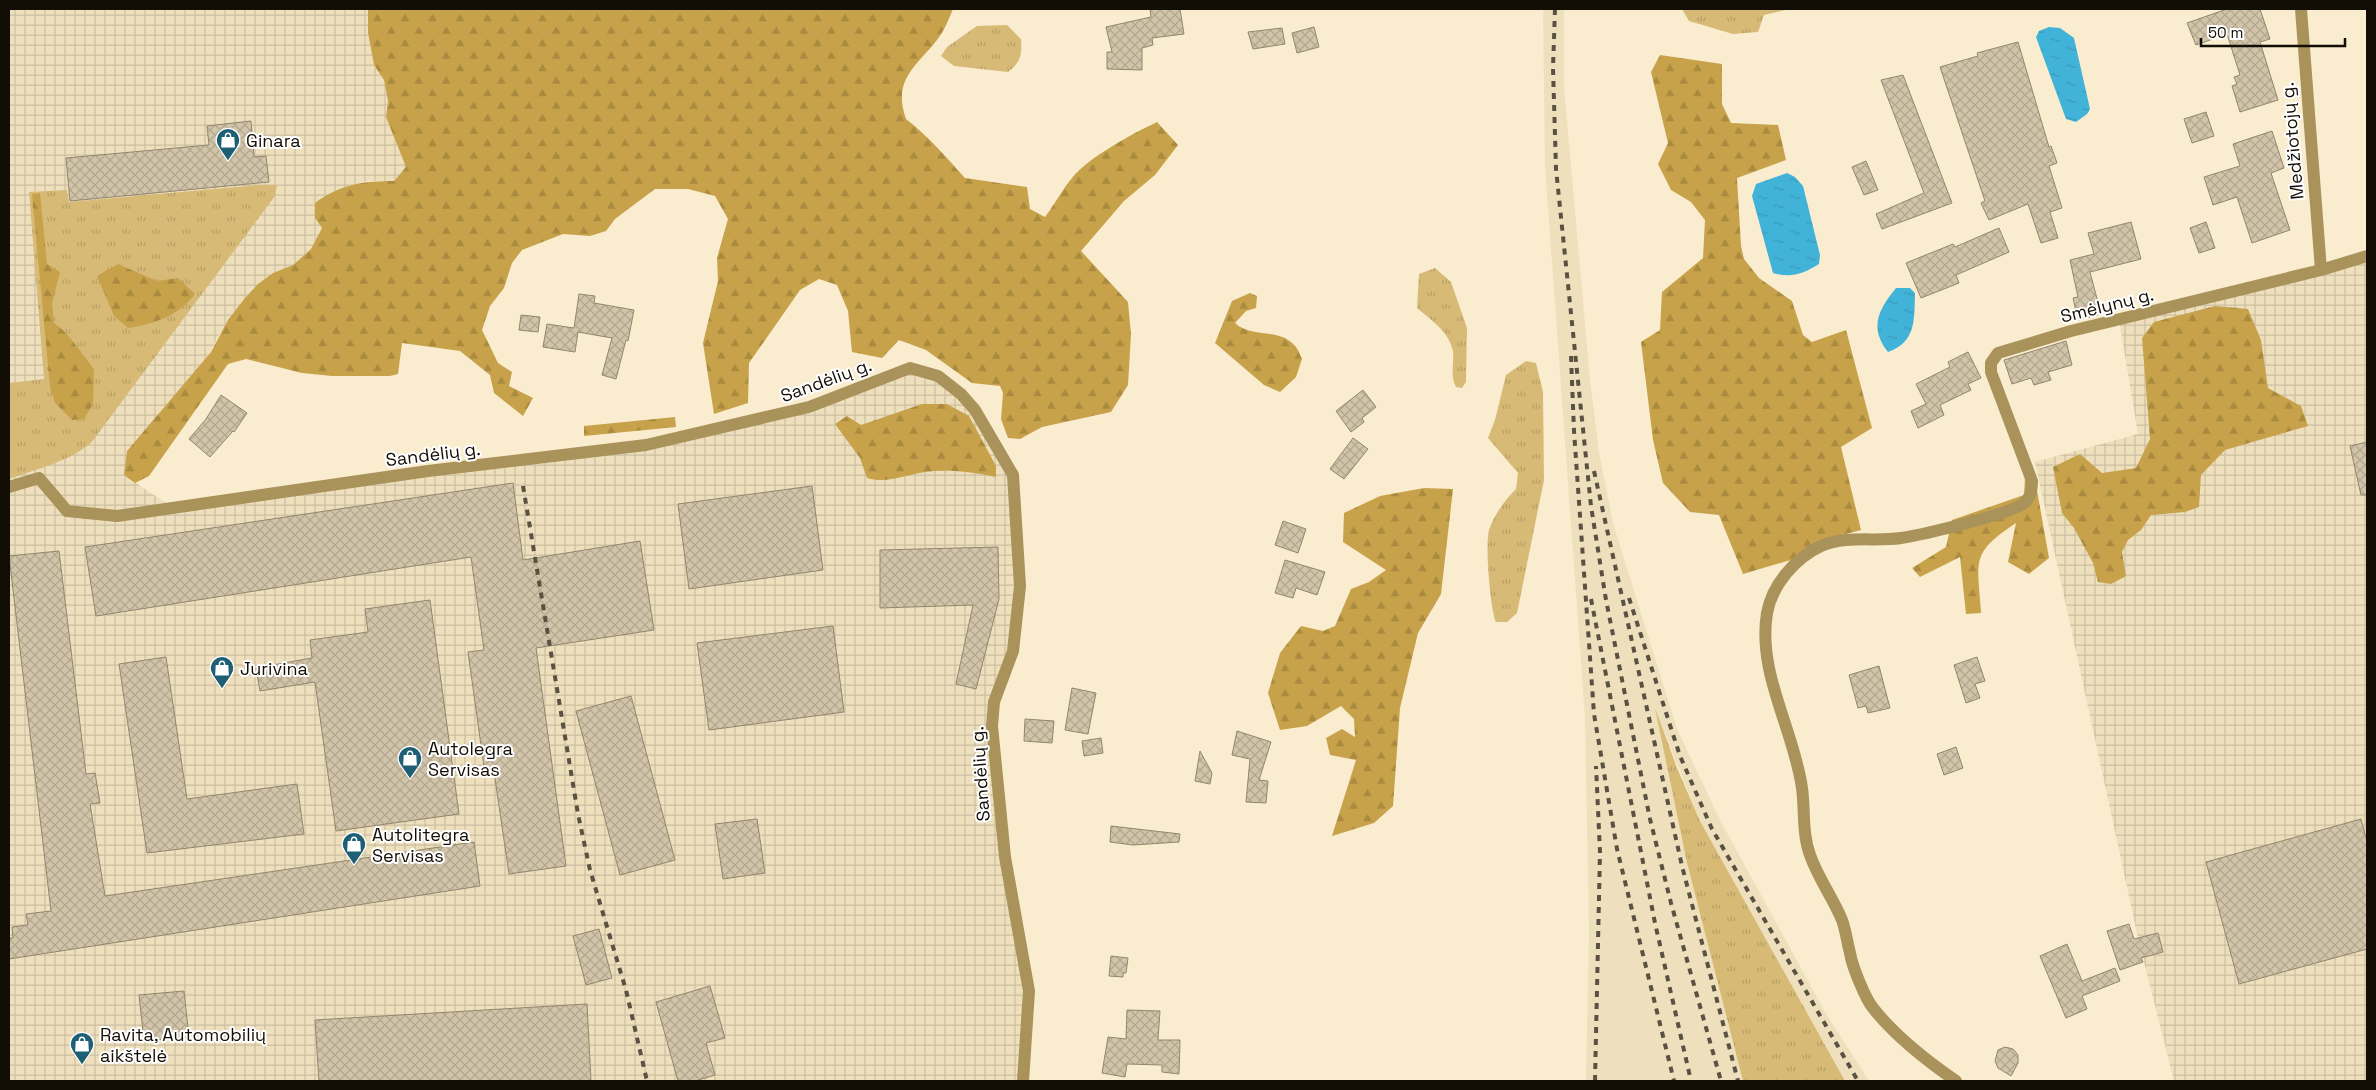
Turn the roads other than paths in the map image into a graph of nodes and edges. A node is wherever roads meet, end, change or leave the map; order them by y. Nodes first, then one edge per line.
1 (2301, 9) edge
2 (2367, 256) edge
3 (2321, 270) junction
4 (9, 487) edge
5 (1023, 1081) edge
6 (1956, 1081) edge

1 - 3 street, Medžiotojų g.
2 - 3 street, Smėlynų g.
3 - 6 street, Smėlynų g.
4 - 5 street, Sandėlių g.

